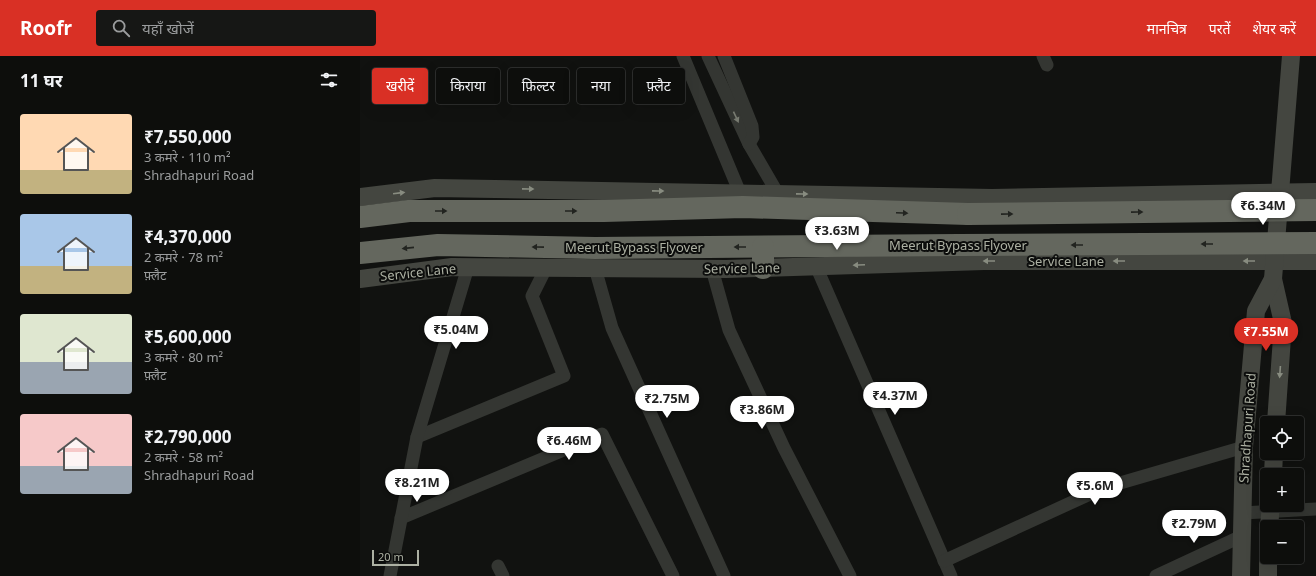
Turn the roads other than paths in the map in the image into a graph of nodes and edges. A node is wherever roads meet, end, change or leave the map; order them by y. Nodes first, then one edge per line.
1 (683, 56) edge
2 (708, 56) edge
3 (724, 56) edge
4 (1292, 56) edge
5 (749, 144) junction
6 (1316, 192) edge
7 (1280, 193) junction
8 (360, 197) edge
9 (742, 200) junction
10 (778, 201) junction
11 (1316, 210) edge
12 (360, 217) edge
13 (1316, 243) edge
14 (763, 247) junction
15 (360, 253) edge
16 (1275, 261) junction
17 (1316, 261) edge
18 (816, 266) junction
19 (468, 267) junction
20 (546, 268) junction
21 (595, 268) junction
22 (763, 268) junction
23 (712, 269) junction
24 (360, 279) edge
25 (1273, 279) junction
26 (1276, 416) edge
27 (417, 436) junction
28 (1244, 447) junction
29 (1316, 509) edge
30 (1242, 513) junction
31 (1270, 514) edge
32 (401, 518) junction
33 (1242, 536) junction
34 (944, 561) junction
35 (1268, 564) edge
36 (390, 576) edge
37 (673, 576) edge
38 (724, 576) edge
39 (850, 576) edge
40 (951, 576) edge
41 (1156, 576) edge
42 (1240, 576) edge
43 (1268, 576) edge

1 - 9 street
2 -> 5 street
3 - 5 street
4 - 7 street, Shradhapuri Road
5 - 10 street
6 - 7 street
10 -> 7 street
7 - 16 street, Shradhapuri Road
8 -> 9 street
9 - 10 highway
12 -> 9 highway
10 -> 11 highway, bridge
13 -> 14 highway, Meerut Bypass Flyover, bridge
14 -> 15 highway, Meerut Bypass Flyover
14 - 22 highway
16 - 17 street, Service Lane
16 -> 18 street, Service Lane
16 - 25 street, Shradhapuri Road
18 - 22 street, Service Lane
18 - 34 street
19 - 20 street, Service Lane
19 - 24 street, Service Lane
19 - 27 street
20 - 21 street, Service Lane
20 - 27 street
21 - 23 street, Service Lane
21 - 38 street
22 - 23 street, Service Lane
23 - 39 street
25 -> 26 street
25 - 28 street, Shradhapuri Road
27 - 32 street
28 - 30 street, Shradhapuri Road
28 - 34 street
29 - 31 street
30 - 31 street
30 - 33 street, Shradhapuri Road
32 - 36 street
32 - 37 street
33 - 41 street
33 - 42 street, Shradhapuri Road
34 - 40 street
35 - 43 street

